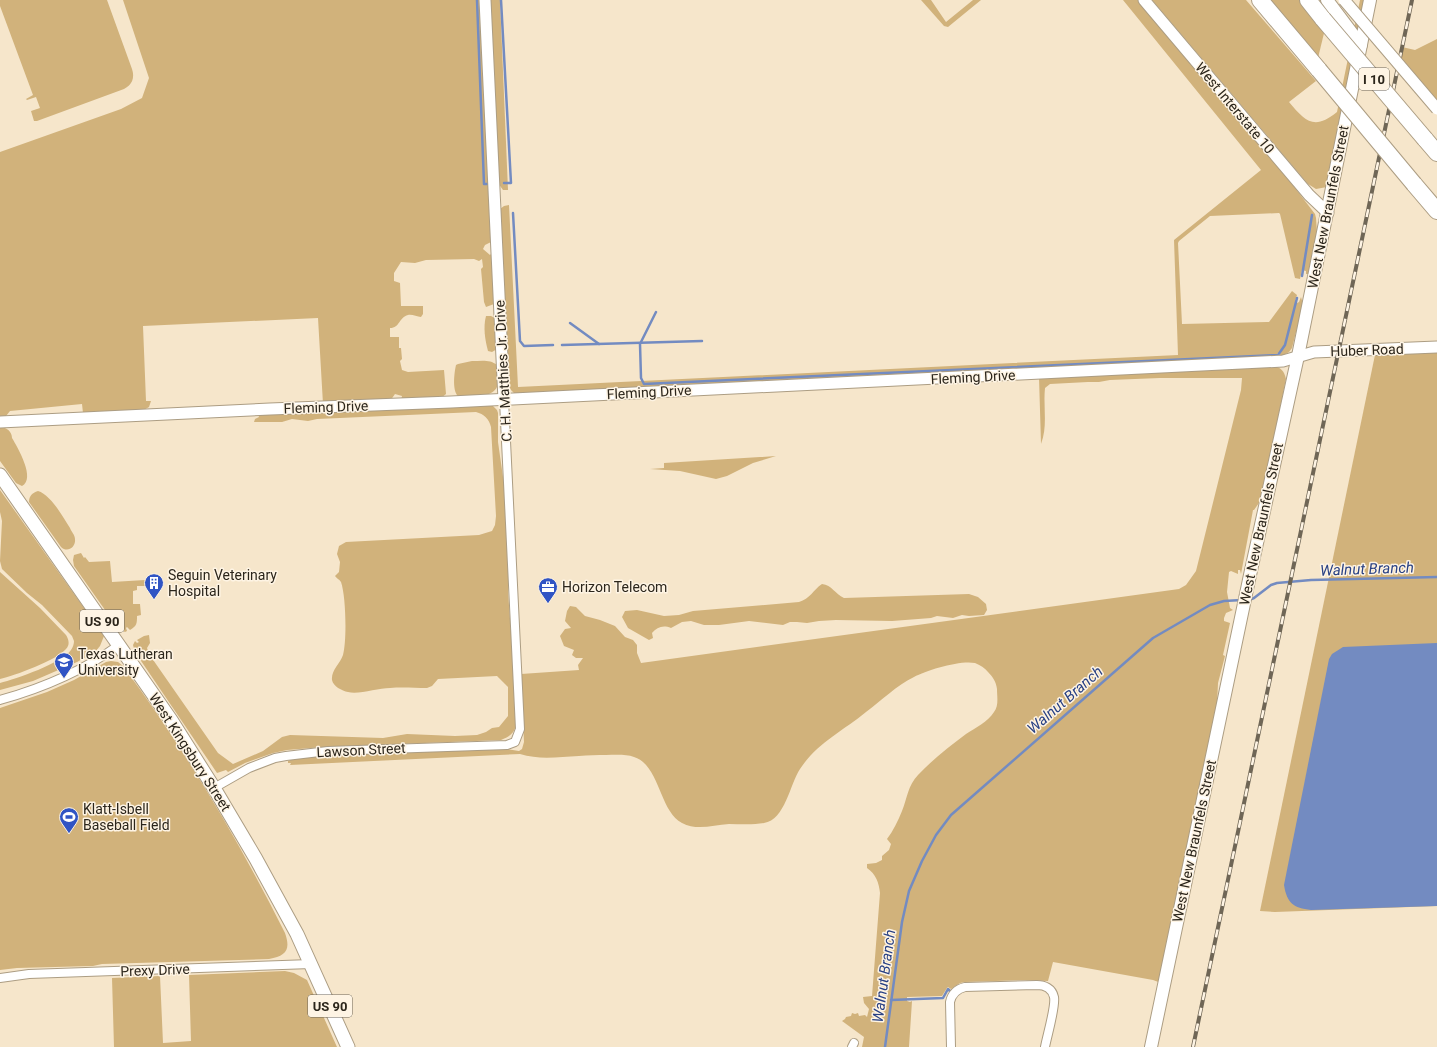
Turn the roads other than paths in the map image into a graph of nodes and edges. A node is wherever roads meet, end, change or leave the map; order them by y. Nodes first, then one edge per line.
1 (485, 0) edge
2 (1144, 0) edge
3 (1260, 0) edge
4 (1308, 0) edge
5 (1327, 0) edge
6 (1344, 0) edge
7 (1370, 0) edge
8 (1361, 45) junction
9 (1437, 109) edge
10 (1437, 153) edge
11 (1437, 210) edge
12 (1328, 214) junction
13 (1437, 347) edge
14 (1298, 356) junction
15 (504, 400) junction
16 (0, 422) edge
17 (0, 475) edge
18 (119, 645) junction
19 (0, 700) edge
20 (515, 742) joint
21 (214, 788) junction
22 (311, 964) junction
23 (0, 978) edge
24 (348, 1047) edge
25 (951, 1047) edge
26 (1045, 1047) edge
27 (1151, 1047) edge

1 - 15 street, C. H. Matthies Jr. Drive
2 - 12 street, West Interstate 10
3 - 11 highway, I 10, bridge
4 - 10 highway, I 10, bridge
5 - 8 main road
6 - 9 street, bridge
7 - 8 main road, West New Braunfels Street
8 - 12 main road, West New Braunfels Street
12 - 14 main road, West New Braunfels Street
13 - 14 street, Huber Road
14 - 15 street, Fleming Drive
14 - 27 main road, West New Braunfels Street
15 - 16 street, Fleming Drive
15 - 20 street, C. H. Matthies Jr. Drive
17 - 18 main road, West Kingsbury Street / US 90
18 - 19 street
18 - 21 main road, West Kingsbury Street / US 90
20 - 21 street, Lawson Street
21 - 22 main road, West Kingsbury Street / US 90
22 - 23 street, Prexy Drive
22 - 24 main road, West Kingsbury Street / US 90
25 - 26 street

